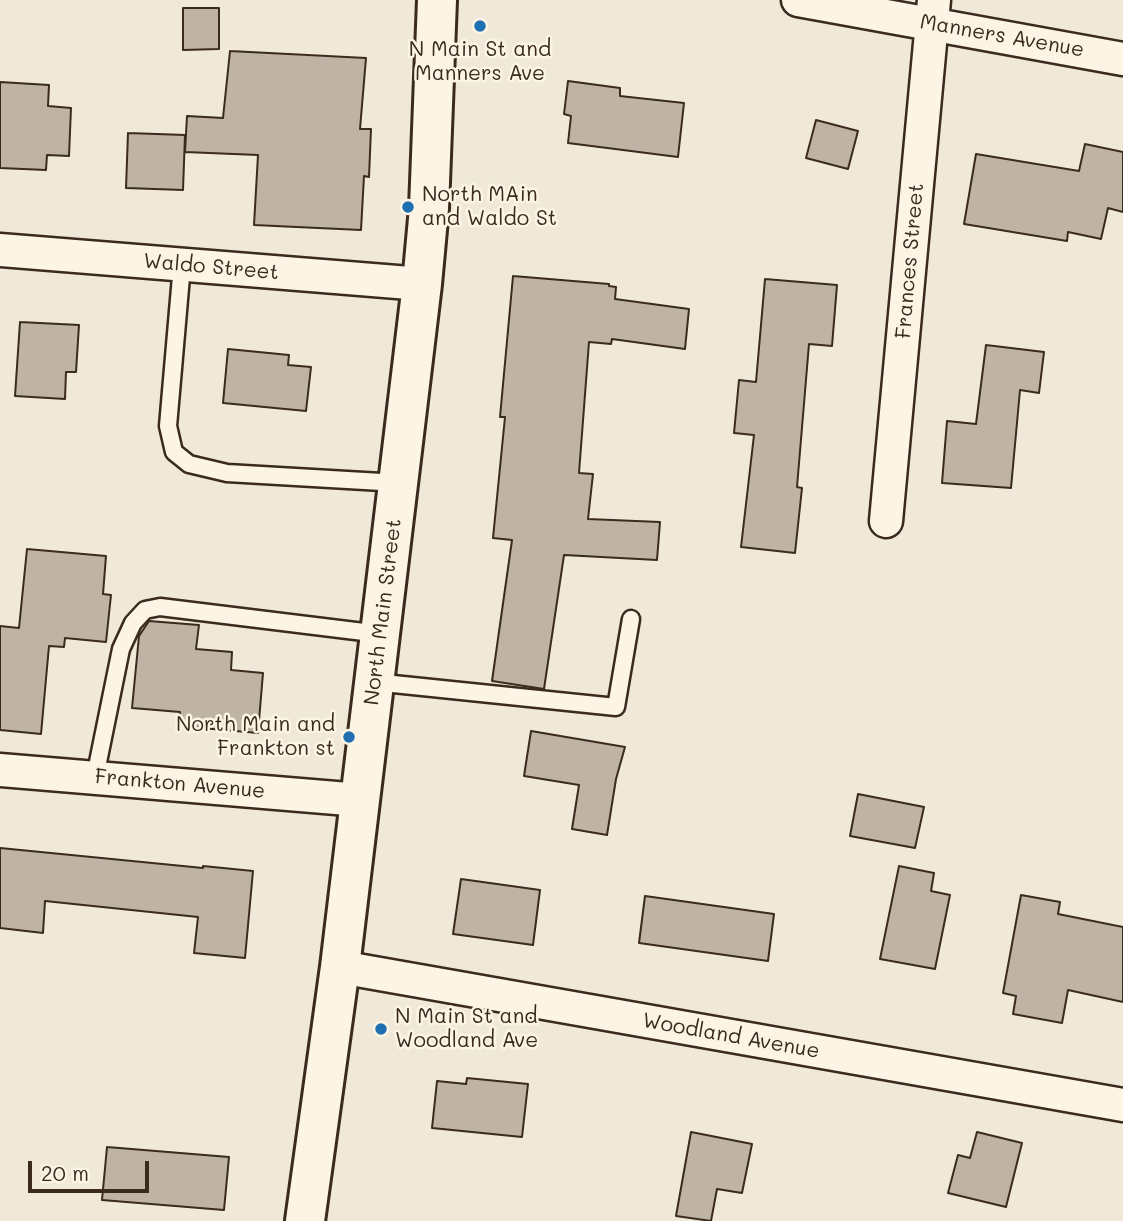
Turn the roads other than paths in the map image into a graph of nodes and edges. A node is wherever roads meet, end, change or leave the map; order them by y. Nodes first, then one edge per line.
1 (437, 0) edge
2 (798, 0) edge
3 (933, 11) edge
4 (1123, 59) edge
5 (0, 250) edge
6 (181, 265) junction
7 (422, 284) junction
8 (399, 483) junction
9 (886, 521) dead end
10 (631, 619) dead end
11 (380, 634) junction
12 (374, 682) junction
13 (0, 770) edge
14 (95, 777) junction
15 (360, 800) junction
16 (340, 967) junction
17 (1123, 1105) edge
18 (304, 1221) edge

1 - 7 main road, North Main Street
2 - 3 street, Manners Avenue
3 - 4 street, Manners Avenue
3 - 9 street, Frances Street
5 - 6 street, Waldo Street
6 - 7 street, Waldo Street
6 - 8 lane
7 - 8 main road, North Main Street
8 - 11 main road, North Main Street
10 - 12 lane
11 - 12 main road, North Main Street
11 - 14 lane
12 - 15 main road, North Main Street
13 - 14 street, Frankton Avenue
14 - 15 street, Frankton Avenue
15 - 16 main road, North Main Street
16 - 17 street, Woodland Avenue
16 - 18 main road, North Main Street

